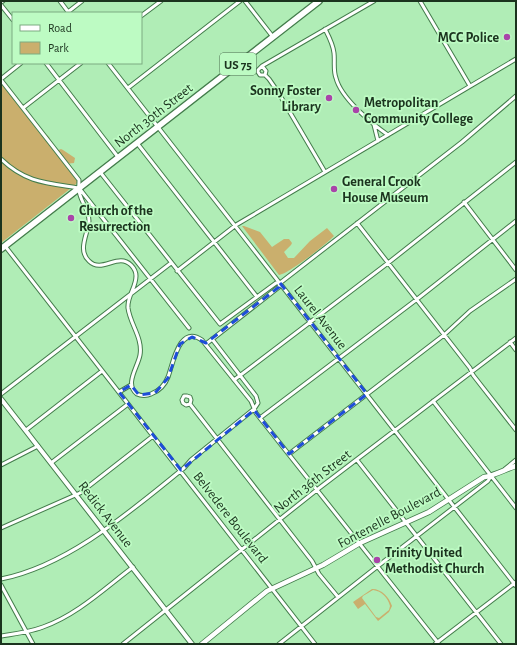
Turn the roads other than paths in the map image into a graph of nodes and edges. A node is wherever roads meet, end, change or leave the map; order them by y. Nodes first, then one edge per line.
1 (60, 1) edge
2 (82, 1) edge
3 (153, 1) edge
4 (161, 1) edge
5 (240, 1) edge
6 (245, 1) edge
7 (319, 1) edge
8 (374, 1) edge
9 (420, 1) edge
10 (2, 3) edge
11 (156, 5) junction
12 (68, 12) edge
13 (142, 15) edge
14 (12, 18) edge
15 (325, 29) junction
16 (273, 37) junction
17 (516, 59) edge
18 (20, 64) edge
19 (47, 64) edge
20 (80, 64) edge
21 (109, 64) edge
22 (262, 66) junction
23 (265, 75) junction
24 (1, 80) edge
25 (60, 80) junction
26 (470, 86) junction
27 (128, 88) junction
28 (516, 96) edge
29 (23, 108) junction
30 (373, 123) junction
31 (158, 126) junction
32 (388, 135) junction
33 (378, 141) junction
34 (137, 143) junction
35 (119, 157) junction
36 (1, 159) edge
37 (516, 162) edge
38 (100, 172) junction
39 (325, 172) junction
40 (79, 188) junction
41 (464, 202) junction
42 (516, 221) edge
43 (357, 223) junction
44 (236, 225) junction
45 (493, 239) junction
46 (214, 242) junction
47 (3, 247) edge
48 (171, 263) junction
49 (388, 263) junction
50 (516, 270) edge
51 (177, 271) junction
52 (150, 279) junction
53 (516, 279) edge
54 (280, 283) junction
55 (131, 294) junction
56 (257, 297) junction
57 (416, 300) junction
58 (310, 321) junction
59 (189, 328) dead end
60 (444, 335) junction
61 (75, 337) junction
62 (516, 338) edge
63 (212, 339) junction
64 (510, 342) junction
65 (206, 344) junction
66 (516, 350) edge
67 (339, 358) junction
68 (102, 371) junction
69 (472, 372) junction
70 (240, 375) junction
71 (234, 380) junction
72 (131, 385) junction
73 (119, 392) junction
74 (1, 394) edge
75 (367, 394) junction
76 (1, 399) edge
77 (433, 401) junction
78 (128, 404) junction
79 (190, 404) dead end
80 (254, 409) junction
81 (260, 418) junction
82 (26, 430) junction
83 (395, 430) junction
84 (516, 430) edge
85 (153, 436) junction
86 (218, 439) junction
87 (38, 446) junction
88 (289, 454) junction
89 (357, 460) junction
90 (516, 460) edge
91 (52, 463) junction
92 (1, 465) edge
93 (516, 466) edge
94 (181, 470) junction
95 (503, 470) junction
96 (491, 476) junction
97 (318, 490) junction
98 (77, 495) junction
99 (448, 499) junction
100 (454, 507) junction
101 (516, 508) edge
102 (280, 519) junction
103 (406, 522) junction
104 (1, 528) edge
105 (104, 530) junction
106 (416, 536) junction
107 (360, 543) junction
108 (241, 549) junction
109 (378, 566) junction
110 (133, 567) junction
111 (316, 568) junction
112 (1, 579) edge
113 (515, 584) edge
114 (1, 585) edge
115 (273, 589) junction
116 (338, 597) junction
117 (166, 610) junction
118 (476, 612) junction
119 (301, 626) junction
120 (26, 632) junction
121 (1, 636) edge
122 (437, 643) edge
123 (33, 644) edge
124 (123, 644) edge
125 (192, 644) edge
126 (202, 644) edge
127 (279, 644) edge
128 (315, 644) edge
129 (501, 644) edge

1 - 12 street
2 - 12 street
3 - 11 street
4 - 11 street
5 - 27 street
6 - 16 street
7 - 16 highway, North 30th Street / US 75
8 - 15 street
9 - 26 street
10 - 14 street
11 - 13 street
15 - 22 street
15 - 30 street
16 - 31 highway, North 30th Street / US 75
17 - 26 street
18 - 24 street
19 - 25 street
20 - 25 street
21 - 27 street, Laurel Avenue
22 - 23 street
22 - 23 street
23 - 39 street
24 - 29 street
25 - 29 street
25 - 35 street
26 - 32 street
27 - 31 street, Laurel Avenue
28 - 43 street
29 - 40 street
30 - 32 street
30 - 33 street
31 - 34 highway, North 30th Street / US 75
31 - 44 street, Laurel Avenue
32 - 33 street
33 - 39 street
34 - 35 highway, North 30th Street / US 75
34 - 46 street
35 - 38 highway, North 30th Street / US 75
36 - 40 street
37 - 41 street
38 - 40 highway, North 30th Street / US 75
38 - 48 street
39 - 44 street
40 - 47 highway, North 30th Street / US 75
40 - 52 street
40 - 55 street
41 - 45 street
41 - 49 street
42 - 45 street
43 - 49 street
43 - 54 street
44 - 46 street
44 - 54 street, Laurel Avenue
45 - 50 street
45 - 57 street
46 - 51 street
46 - 56 street
47 - 61 street
48 - 51 street
48 - 52 street
49 - 57 street
49 - 58 street
51 - 56 street
52 - 55 street
52 - 59 street
53 - 60 street
54 - 56 street
54 - 58 street, Laurel Avenue
54 - 63 street
55 - 61 street
55 - 72 street
57 - 60 street
57 - 67 street
58 - 67 street, Laurel Avenue
58 - 70 street
60 - 69 street
60 - 75 street
61 - 68 street
61 - 74 street
62 - 64 street, North 36th Street
63 - 65 street
63 - 70 street
64 - 66 street
64 - 69 street, North 36th Street
65 - 71 street
65 - 72 street
67 - 75 street, Laurel Avenue
67 - 81 street
68 - 73 street
68 - 82 street
69 - 77 street, North 36th Street
69 - 84 street
70 - 71 street
70 - 80 street
71 - 80 street
72 - 73 street
73 - 78 street
75 - 83 street, Laurel Avenue
75 - 88 street
76 - 82 street, Redick Avenue
77 - 83 street, North 36th Street
77 - 96 street
78 - 85 street
78 - 91 street
79 - 86 street
80 - 81 street
80 - 86 street, Belvedere Boulevard
81 - 88 street
82 - 87 street, Redick Avenue
83 - 89 street, North 36th Street
83 - 99 street, Laurel Avenue
85 - 94 street
85 - 98 street
86 - 94 street, Belvedere Boulevard
86 - 102 street
87 - 91 street, Redick Avenue
87 - 92 street
88 - 97 street
89 - 97 street, North 36th Street
89 - 103 street
90 - 95 street
91 - 98 street, Redick Avenue
93 - 95 main road, Fontenelle Boulevard
94 - 105 street
94 - 108 street, Belvedere Boulevard
95 - 96 main road, Fontenelle Boulevard
96 - 99 main road, Fontenelle Boulevard
96 - 100 street
96 - 101 street
97 - 102 street, North 36th Street
97 - 107 street
98 - 104 street
98 - 105 street, Redick Avenue
99 - 100 street, Laurel Avenue
99 - 103 main road, Fontenelle Boulevard
100 - 106 street
100 - 113 street, Laurel Avenue
102 - 108 street, North 36th Street
102 - 111 street
103 - 106 street
103 - 107 main road, Fontenelle Boulevard
105 - 110 street, Redick Avenue
105 - 112 street
106 - 109 street
106 - 118 street
107 - 109 street
107 - 111 main road, Fontenelle Boulevard
108 - 115 street, Belvedere Boulevard
108 - 117 street, North 36th Street
109 - 116 street
109 - 122 street
110 - 117 street, Redick Avenue
110 - 120 street
111 - 115 main road, Fontenelle Boulevard
111 - 116 street
113 - 118 street
114 - 120 street
115 - 119 street, Belvedere Boulevard
115 - 126 main road, Fontenelle Boulevard
116 - 119 street
117 - 124 street, North 36th Street
117 - 125 street, Redick Avenue
118 - 122 street
118 - 129 street
119 - 127 street
119 - 128 street, Belvedere Boulevard
120 - 121 street
120 - 123 street

